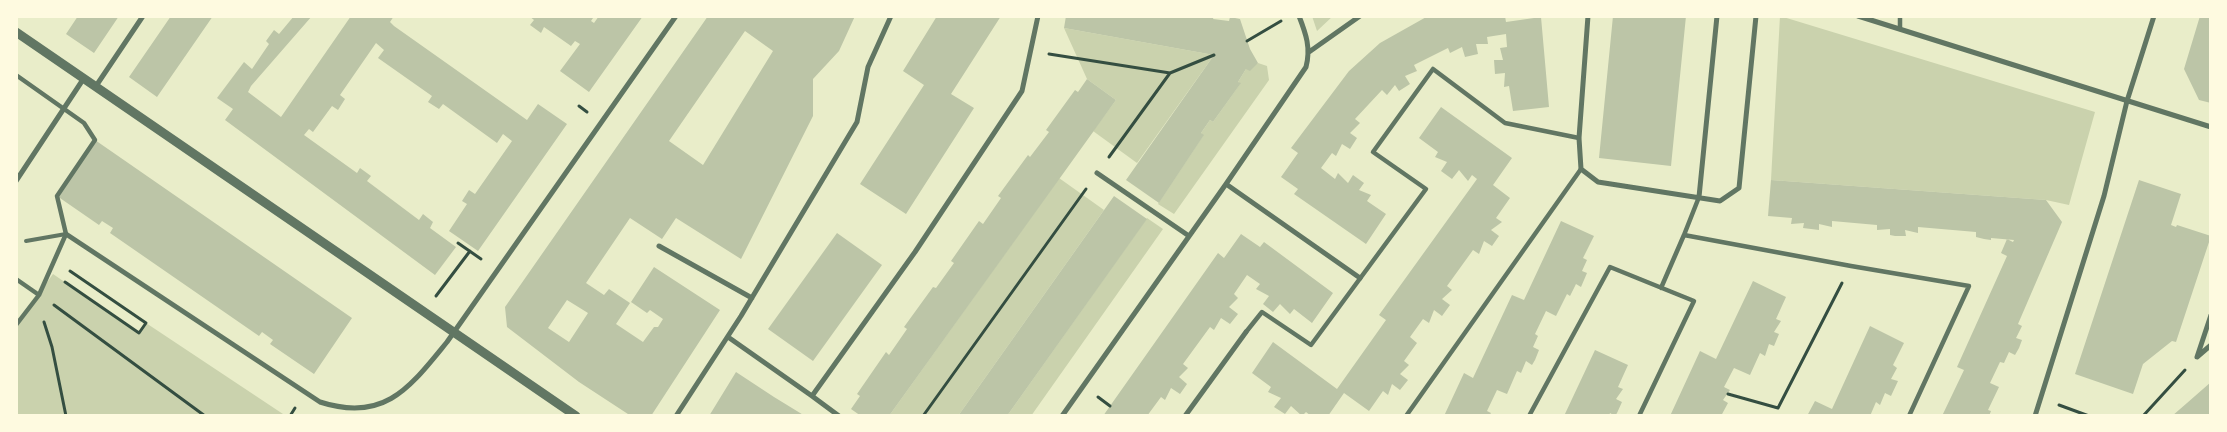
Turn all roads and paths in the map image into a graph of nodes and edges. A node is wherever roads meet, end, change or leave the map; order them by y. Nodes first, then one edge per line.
1 (143, 16) edge
2 (676, 16) edge
3 (892, 16) edge
4 (1038, 16) edge
5 (1290, 16) edge
6 (1299, 16) edge
7 (1360, 16) edge
8 (1588, 16) edge
9 (1717, 16) edge
10 (1756, 16) edge
11 (1858, 16) edge
12 (1900, 16) edge
13 (2154, 16) edge
14 (1900, 30) junction
15 (16, 32) edge
16 (1247, 41) dead end
17 (1030, 50) junction
18 (1309, 52) junction
19 (1214, 55) dead end
20 (1170, 73) junction
21 (16, 75) edge
22 (84, 78) junction
23 (96, 86) junction
24 (2127, 101) junction
25 (64, 109) junction
26 (2211, 127) edge
27 (1579, 138) junction
28 (1581, 169) junction
29 (1097, 173) junction
30 (16, 181) edge
31 (1226, 184) junction
32 (1699, 198) junction
33 (66, 234) junction
34 (1684, 235) junction
35 (1189, 236) junction
36 (26, 241) dead end
37 (458, 243) dead end
38 (659, 246) dead end
39 (470, 251) junction
40 (1851, 266) junction
41 (67, 269) dead end
42 (497, 272) junction
43 (1360, 278) junction
44 (16, 279) edge
45 (1661, 288) junction
46 (39, 295) junction
47 (752, 298) junction
48 (425, 311) junction
49 (2211, 315) edge
50 (16, 325) edge
51 (455, 332) junction
52 (1246, 332) joint
53 (728, 337) junction
54 (2211, 345) edge
55 (2197, 357) junction
56 (1728, 394) dead end
57 (812, 396) junction
58 (2041, 398) junction
59 (66, 416) edge
60 (204, 416) edge
61 (576, 416) edge
62 (676, 416) edge
63 (839, 416) edge
64 (923, 416) edge
65 (1062, 416) edge
66 (1185, 416) edge
67 (1406, 416) edge
68 (1529, 416) edge
69 (1638, 416) edge
70 (1908, 416) edge
71 (2035, 416) edge
72 (2089, 416) edge
73 (2143, 416) edge

1 - 23 street
2 - 42 street
3 - 47 street
4 - 17 street
5 - 16 path
6 - 18 street
7 - 18 street
8 - 27 street
9 - 32 street
10 - 32 street
11 - 14 street
12 - 14 street
13 - 24 street
14 - 24 street
15 - 22 street
17 - 20 path
17 - 57 street
18 - 31 street
19 - 20 path
20 - 29 path
21 - 25 street
22 - 23 street
22 - 25 street
23 - 48 street
24 - 26 street
24 - 58 street
25 - 30 street
25 - 33 street
27 - 28 street
27 - 43 street
28 - 32 street
28 - 67 street
29 - 35 street
29 - 64 path
31 - 35 street
31 - 43 street
32 - 34 street
33 - 36 lane
33 - 46 street
33 - 51 street
34 - 40 street
34 - 45 street
35 - 65 street
37 - 39 path
38 - 47 street
39 - 42 path
39 - 48 path
40 - 56 path
40 - 70 street
41 - 46 path
42 - 51 street
43 - 52 street
44 - 46 street
45 - 68 street
45 - 69 street
46 - 50 street
46 - 59 path
46 - 60 path
47 - 53 street
48 - 51 street
49 - 55 street
51 - 61 street
52 - 66 street
53 - 57 street
53 - 62 street
54 - 55 street
55 - 73 path
57 - 63 street
58 - 71 street
58 - 72 path

